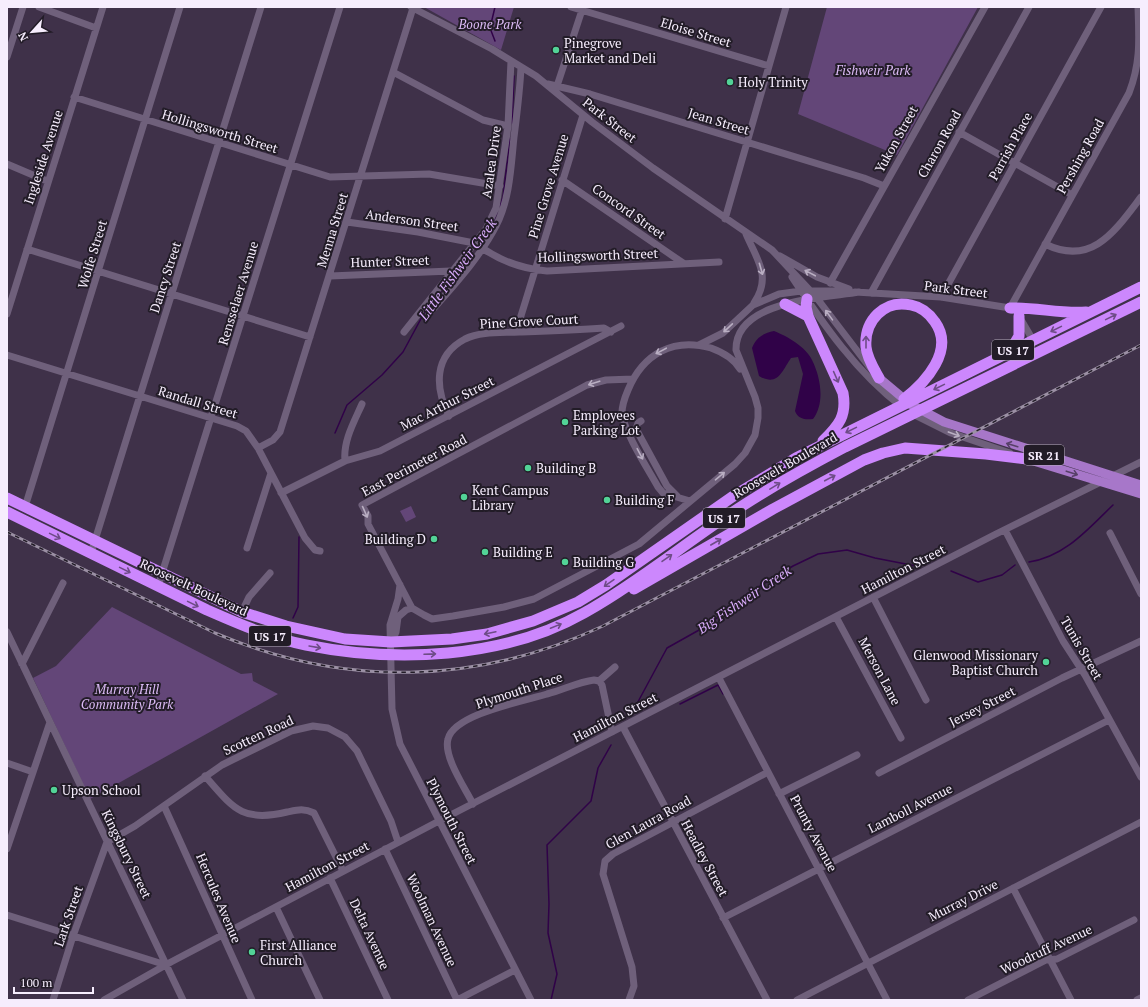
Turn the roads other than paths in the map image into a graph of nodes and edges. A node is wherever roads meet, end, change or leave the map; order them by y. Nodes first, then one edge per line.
1 (23, 7) edge
2 (39, 7) edge
3 (102, 7) edge
4 (180, 7) edge
5 (261, 7) edge
6 (340, 7) edge
7 (412, 7) edge
8 (571, 7) edge
9 (786, 7) edge
10 (984, 7) edge
11 (1029, 7) edge
12 (1101, 7) edge
13 (1138, 7) edge
14 (583, 8) edge
15 (96, 28) junction
16 (7, 57) edge
17 (511, 61) junction
18 (769, 66) junction
19 (521, 67) junction
20 (393, 72) junction
21 (556, 89) junction
22 (74, 98) junction
23 (583, 115) junction
24 (145, 120) junction
25 (508, 126) junction
26 (959, 132) junction
27 (746, 142) junction
28 (219, 143) junction
29 (1014, 163) junction
30 (7, 164) edge
31 (290, 166) junction
32 (360, 176) junction
33 (562, 180) junction
34 (47, 181) junction
35 (500, 186) junction
36 (884, 186) junction
37 (1072, 195) junction
38 (1141, 197) edge
39 (725, 219) junction
40 (347, 222) junction
41 (746, 234) junction
42 (474, 243) junction
43 (1045, 244) junction
44 (482, 248) junction
45 (27, 249) junction
46 (772, 250) junction
47 (719, 262) dead end
48 (683, 263) junction
49 (535, 270) junction
50 (451, 271) junction
51 (99, 272) junction
52 (330, 276) junction
53 (830, 283) junction
54 (1141, 287) edge
55 (859, 292) junction
56 (871, 293) junction
57 (172, 294) junction
58 (809, 294) junction
59 (941, 298) junction
60 (1141, 302) edge
61 (784, 304) junction
62 (753, 305) junction
63 (1010, 308) junction
64 (1092, 311) junction
65 (7, 314) edge
66 (428, 315) dead end
67 (244, 316) junction
68 (808, 316) junction
69 (1019, 316) junction
70 (621, 326) dead end
71 (404, 332) dead end
72 (516, 332) junction
73 (611, 332) junction
74 (310, 336) junction
75 (1033, 340) junction
76 (698, 344) junction
77 (1051, 346) junction
78 (1008, 353) junction
79 (7, 355) edge
80 (1016, 363) junction
81 (67, 374) junction
82 (746, 376) junction
83 (879, 378) junction
84 (633, 379) junction
85 (889, 392) junction
86 (140, 397) junction
87 (362, 404) dead end
88 (886, 413) junction
89 (449, 416) junction
90 (211, 418) junction
91 (641, 421) dead end
92 (258, 448) junction
93 (815, 448) junction
94 (1027, 459) junction
95 (345, 461) junction
96 (1141, 462) edge
97 (271, 473) junction
98 (1141, 485) edge
99 (281, 493) junction
100 (1141, 494) edge
101 (7, 497) edge
102 (681, 498) junction
103 (690, 501) junction
104 (25, 507) junction
105 (7, 512) edge
106 (1005, 530) junction
107 (1110, 533) dead end
108 (95, 540) junction
109 (247, 548) dead end
110 (320, 551) dead end
111 (91, 553) junction
112 (270, 573) dead end
113 (163, 574) junction
114 (63, 583) dead end
115 (400, 585) junction
116 (158, 586) junction
117 (1141, 594) edge
118 (873, 598) junction
119 (412, 608) junction
120 (242, 612) junction
121 (584, 614) junction
122 (836, 617) junction
123 (237, 624) junction
124 (7, 632) edge
125 (1141, 641) edge
126 (392, 642) junction
127 (391, 655) junction
128 (22, 664) junction
129 (615, 667) dead end
130 (1081, 671) junction
131 (719, 678) junction
132 (599, 681) junction
133 (926, 700) dead end
134 (1109, 720) junction
135 (50, 722) junction
136 (623, 727) junction
137 (612, 732) junction
138 (901, 738) dead end
139 (857, 755) dead end
140 (7, 763) edge
141 (33, 772) junction
142 (768, 772) junction
143 (879, 773) dead end
144 (206, 776) junction
145 (1141, 776) edge
146 (779, 794) junction
147 (473, 804) junction
148 (164, 806) junction
149 (439, 821) junction
150 (672, 821) junction
151 (1141, 822) edge
152 (107, 842) junction
153 (398, 842) junction
154 (7, 849) edge
155 (385, 849) junction
156 (818, 868) junction
157 (343, 871) junction
158 (330, 878) junction
159 (1013, 888) junction
160 (276, 907) junction
161 (7, 915) edge
162 (723, 918) junction
163 (1134, 920) dead end
164 (73, 936) junction
165 (222, 936) junction
166 (1050, 960) junction
167 (868, 963) junction
168 (166, 966) junction
169 (515, 970) junction
170 (1141, 998) edge
171 (107, 999) edge
172 (53, 1000) edge
173 (183, 1000) edge
174 (252, 1000) edge
175 (320, 1000) edge
176 (388, 1000) edge
177 (457, 1000) edge
178 (531, 1000) edge
179 (629, 1000) edge
180 (767, 1000) edge
181 (797, 1000) edge
182 (887, 1000) edge
183 (968, 1000) edge
184 (1071, 1000) edge
185 (1137, 1000) edge

1 - 16 street
2 - 15 street
3 - 15 street, Ingleside Avenue
4 - 24 street, Wolfe Street
5 - 28 street, Dancy Street
6 - 31 street, Rensselaer Avenue
7 - 17 street, Park Street
7 - 20 street, Menna Street
8 - 14 street, Eloise Street
9 - 18 street
10 - 36 street, Yukon Street
11 - 26 street, Charon Road
12 - 29 street, Parrish Place
13 - 37 street, Pershing Road
14 - 18 street, Eloise Street
14 - 21 street
15 - 22 street, Ingleside Avenue
17 - 19 street, Park Street
17 - 25 street, Azalea Drive
18 - 27 street
19 - 21 street, Park Street
19 - 44 street, Azalea Drive
20 - 25 street
20 - 32 street, Menna Street
21 - 23 street, Park Street
21 - 27 street, Jean Street
22 - 24 street, Hollingsworth Street
22 - 34 street, Ingleside Avenue
23 - 33 street, Pine Grove Avenue
23 - 39 street, Park Street
24 - 28 street, Hollingsworth Street
24 - 51 street, Wolfe Street
25 - 35 street, Azalea Drive
26 - 29 street
26 - 56 street, Charon Road
27 - 36 street, Jean Street
27 - 39 street
28 - 31 street, Hollingsworth Street
28 - 57 street, Dancy Street
29 - 37 street
29 - 59 street, Parrish Place
30 - 34 street
31 - 32 street, Hollingsworth Street
31 - 67 street, Rensselaer Avenue
32 - 35 street, Hollingsworth Street
32 - 40 street, Menna Street
33 - 48 street, Concord Street
33 - 49 street, Pine Grove Avenue
34 - 45 street, Ingleside Avenue
35 - 42 street, Azalea Drive
36 - 53 street, Yukon Street
37 - 43 street, Pershing Road
38 - 43 street
39 - 41 street, Park Street
40 - 42 street, Anderson Street
40 - 52 street, Menna Street
41 - 46 street, Park Street
41 -> 62 street
42 - 50 street, Azalea Drive
43 - 63 street, Pershing Road
44 - 49 street, Hollingsworth Street
44 - 66 street, Azalea Drive
45 - 51 street
45 - 65 street, Ingleside Avenue
53 -> 46 street
46 - 58 street, Park Street
47 - 48 street, Hollingsworth Street
48 - 49 street, Hollingsworth Street
49 - 72 street, Pine Grove Avenue
50 - 52 street, Hunter Street
50 - 71 street, Azalea Drive
51 - 57 street
51 - 81 street, Wolfe Street
52 - 74 street, Menna Street
53 - 55 street
54 - 64 highway, Roosevelt Boulevard / US 17
55 - 56 street, Park Street
55 - 58 street, Park Street
56 - 59 street, Park Street
57 - 67 street
57 - 86 street, Dancy Street
58 - 61 street
58 - 62 street
58 - 68 highway
83 -> 58 street, SR 21
58 - 85 street, SR 21
59 - 63 street, Park Street
77 -> 60 highway, Roosevelt Boulevard / US 17
61 - 68 highway
61 - 82 street
62 -> 76 street
63 - 64 highway
63 - 69 street
64 -> 75 highway, Roosevelt Boulevard / US 17
67 - 74 street
67 - 90 street, Rensselaer Avenue
68 -> 93 highway
69 - 75 street
69 - 78 highway
70 - 73 street, Mac Arthur Street
72 - 73 street, Pine Grove Court
72 - 89 street, Pine Grove Court
73 - 89 street, Mac Arthur Street
74 - 92 street, Menna Street
75 - 77 highway
75 - 78 highway, Roosevelt Boulevard / US 17
75 - 80 highway
76 - 82 street
76 -> 84 street
77 - 80 highway, Roosevelt Boulevard / US 17
78 -> 88 highway, Roosevelt Boulevard / US 17
79 - 81 street, Randall Street
121 -> 80 highway, Roosevelt Boulevard / US 17
81 - 86 street, Randall Street
81 - 104 street, Wolfe Street
103 -> 82 street
83 - 85 main road, SR 21
83 -> 88 highway
84 -> 102 street
84 -> 115 street, East Perimeter Road
85 -> 94 street, SR 21
98 -> 85 main road, SR 21
86 - 90 street, Randall Street
86 - 108 street, Dancy Street
87 - 95 street
88 -> 93 highway, Roosevelt Boulevard / US 17
89 - 95 street, Mac Arthur Street
90 - 92 street, Randall Street
90 - 113 street, Rensselaer Avenue
91 - 102 street
92 - 97 street, Randall Street
93 -> 126 highway, Roosevelt Boulevard / US 17
94 -> 100 main road, SR 21
121 -> 94 highway
95 - 99 street, Mac Arthur Street
96 - 106 street, Hamilton Street
97 - 99 street, Randall Street
97 - 109 street
99 - 110 street, Randall Street
101 - 104 highway, Roosevelt Boulevard
102 - 103 street
103 - 119 street
104 - 108 highway, Roosevelt Boulevard / US 17
105 -> 111 highway, Roosevelt Boulevard / US 17
106 - 118 street, Hamilton Street
106 - 130 street, Tunis Street
107 - 117 street
108 - 111 street, Dancy Street
108 - 113 highway, Roosevelt Boulevard / US 17
111 -> 116 highway, Roosevelt Boulevard / US 17
112 - 120 street
113 - 116 street, Rensselaer Avenue
113 - 120 highway, Roosevelt Boulevard / US 17
114 - 128 street
115 - 119 street, East Perimeter Road
115 - 126 street
116 -> 123 highway, Roosevelt Boulevard / US 17
118 - 122 street, Hamilton Street
118 - 133 street
119 - 126 street
120 - 123 street
120 - 126 highway, Roosevelt Boulevard / US 17
127 -> 121 highway, Roosevelt Boulevard / US 17
122 - 131 street, Hamilton Street
122 - 138 street, Merson Lane
123 -> 127 highway, Roosevelt Boulevard / US 17
124 - 128 street, Kingsbury Street
125 - 130 street, Jersey Street
126 - 127 street, Plymouth Street
127 - 149 street, Plymouth Street
128 - 135 street, Kingsbury Street
129 - 132 street
130 - 134 street, Tunis Street
130 - 143 street, Jersey Street
131 - 136 street, Hamilton Street
131 - 142 street, Prunty Avenue
132 - 137 street
132 - 147 street, Plymouth Place
134 - 145 street, Tunis Street
134 - 156 street, Lamboll Avenue
135 - 141 street
135 - 152 street, Kingsbury Street
136 - 137 street, Hamilton Street
136 - 150 street, Headley Street
137 - 147 street, Hamilton Street
139 - 146 street
140 - 141 street
141 - 154 street
142 - 146 street, Prunty Avenue
142 - 150 street, Glen Laura Road
144 - 148 street, Scotten Road
144 - 153 street, Scotten Road
144 - 157 street
146 - 156 street, Prunty Avenue
147 - 149 street, Hamilton Street
148 - 152 street, Scotten Road
148 - 165 street, Hercules Avenue
149 - 153 street, Hamilton Street
149 - 169 street, Plymouth Street
150 - 162 street, Headley Street
150 - 179 street, Glen Laura Road
151 - 159 street, Murray Drive
152 - 164 street, Lark Street
152 - 168 street, Kingsbury Street
153 - 155 street, Hamilton Street
155 - 157 street, Hamilton Street
155 - 177 street, Woolman Avenue
156 - 162 street, Lamboll Avenue
156 - 167 street, Prunty Avenue
157 - 158 street, Hamilton Street
158 - 160 street, Hamilton Street
158 - 176 street, Delta Avenue
159 - 166 street
159 - 167 street, Murray Drive
160 - 165 street, Hamilton Street
160 - 175 street
161 - 164 street
162 - 180 street, Headley Street
163 - 166 street, Woodruff Avenue
164 - 168 street
164 - 172 street, Lark Street
165 - 168 street, Hamilton Street
165 - 174 street, Hercules Avenue
166 - 183 street, Woodruff Avenue
166 - 184 street
167 - 181 street, Murray Drive
167 - 182 street, Prunty Avenue
168 - 171 street, Hamilton Street
168 - 173 street, Kingsbury Street
169 - 177 street
169 - 178 street, Plymouth Street
170 - 185 street

